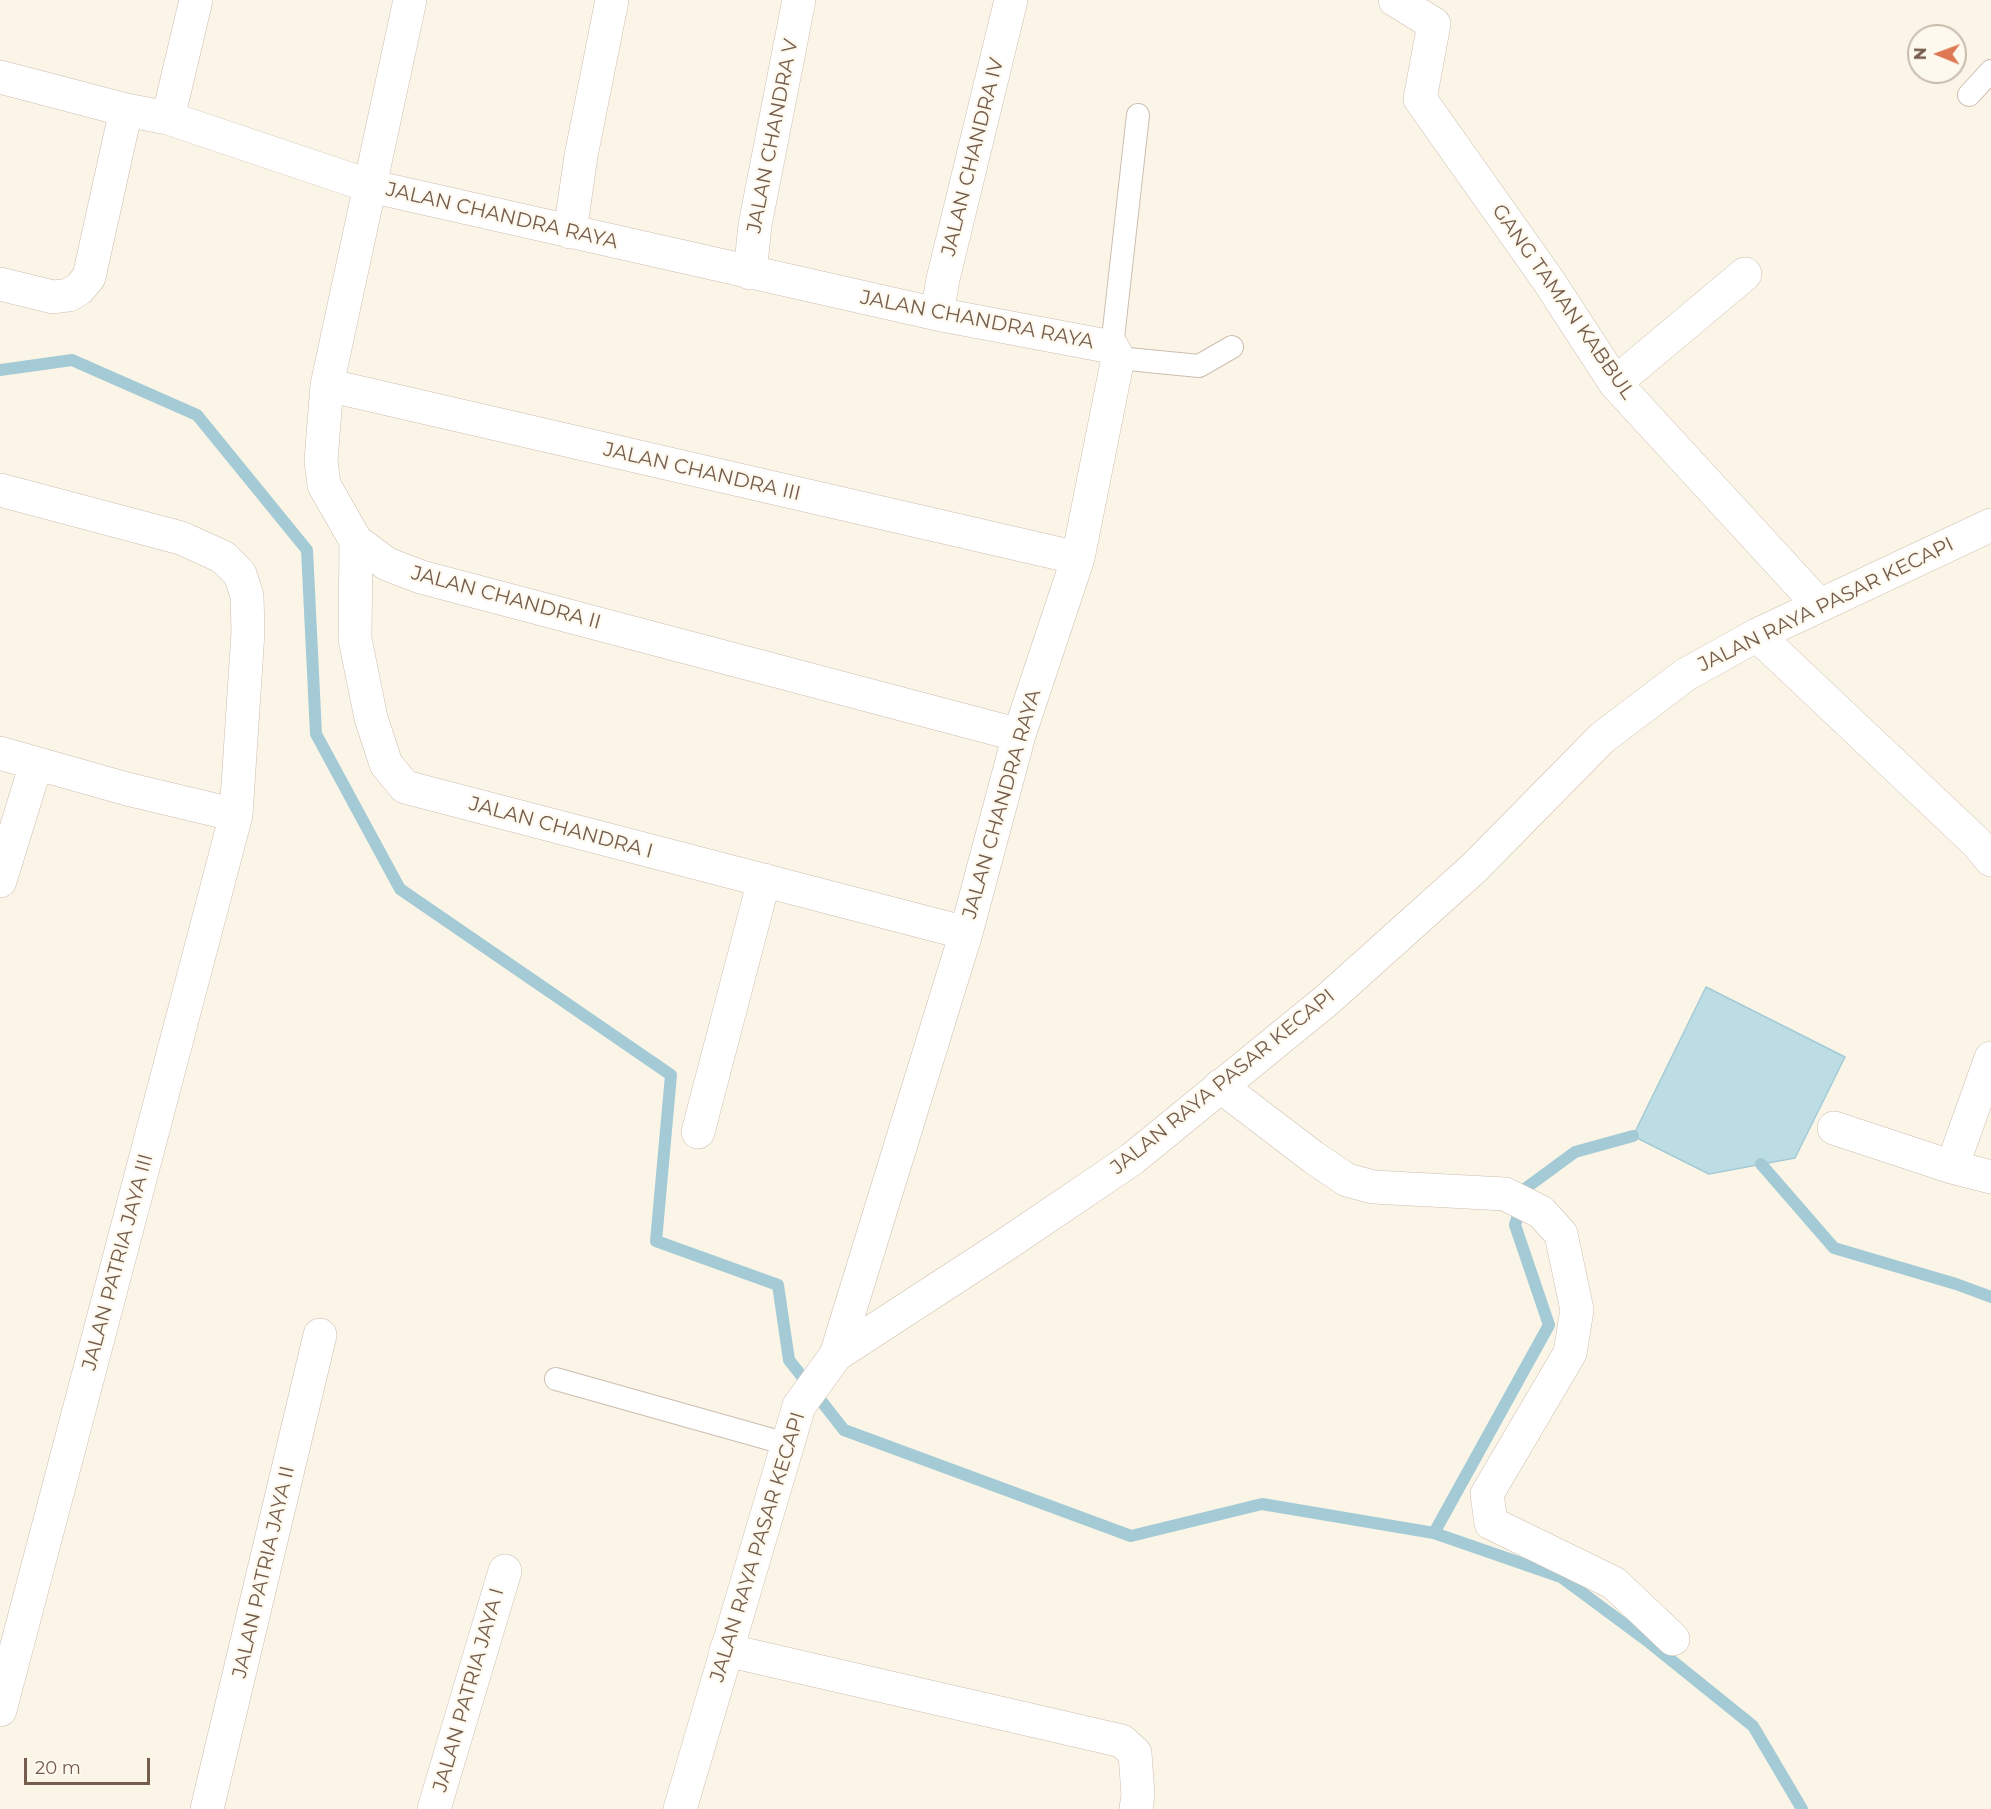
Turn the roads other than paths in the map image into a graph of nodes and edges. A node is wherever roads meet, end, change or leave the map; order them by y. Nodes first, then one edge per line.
1 (196, 0) edge
2 (410, 0) edge
3 (612, 0) edge
4 (799, 0) edge
5 (1011, 0) edge
6 (1395, 0) edge
7 (1991, 70) edge
8 (0, 77) edge
9 (1969, 95) dead end
10 (126, 110) junction
11 (1138, 115) dead end
12 (168, 118) junction
13 (370, 186) junction
14 (570, 232) junction
15 (750, 273) junction
16 (1745, 274) dead end
17 (0, 284) edge
18 (937, 314) junction
19 (1232, 347) dead end
20 (1115, 352) junction
21 (1616, 383) junction
22 (327, 386) junction
23 (0, 490) edge
24 (1991, 525) edge
25 (356, 541) junction
26 (1078, 558) junction
27 (1819, 605) junction
28 (1756, 635) junction
29 (1019, 735) junction
30 (0, 753) edge
31 (36, 764) junction
32 (236, 815) junction
33 (1991, 860) edge
34 (0, 880) edge
35 (764, 880) junction
36 (966, 933) junction
37 (1991, 1058) edge
38 (1220, 1086) junction
39 (1834, 1128) dead end
40 (698, 1132) dead end
41 (1952, 1167) junction
42 (1991, 1177) edge
43 (320, 1335) dead end
44 (831, 1361) junction
45 (556, 1379) dead end
46 (788, 1444) junction
47 (505, 1571) dead end
48 (1673, 1639) dead end
49 (726, 1650) junction
50 (0, 1710) edge
51 (207, 1809) edge
52 (434, 1809) edge
53 (680, 1809) edge
54 (1136, 1809) edge

1 - 12 street
2 - 13 street, JALAN CHANDRA II
3 - 14 street
4 - 15 street, JALAN CHANDRA V
5 - 18 street, JALAN CHANDRA IV
6 - 21 street, GANG TAMAN KABBUL
7 - 9 lane
8 - 10 street, JALAN CHANDRA RAYA
10 - 12 street, JALAN CHANDRA RAYA
10 - 17 street
11 - 20 lane
12 - 13 street, JALAN CHANDRA RAYA
13 - 14 street, JALAN CHANDRA RAYA
13 - 22 street, JALAN CHANDRA II
14 - 15 street, JALAN CHANDRA RAYA
15 - 18 street, JALAN CHANDRA RAYA
16 - 21 street
18 - 20 street, JALAN CHANDRA RAYA
19 - 20 lane
20 - 26 street, JALAN CHANDRA RAYA
21 - 27 street, GANG TAMAN KABBUL
22 - 25 street, JALAN CHANDRA II
22 - 26 street, JALAN CHANDRA III
23 - 32 street, JALAN PATRIA JAYA III
24 - 27 street, JALAN RAYA PASAR KECAPI
25 - 29 street, JALAN CHANDRA II
25 - 35 street, JALAN CHANDRA I
26 - 29 street, JALAN CHANDRA RAYA
27 - 28 street, JALAN RAYA PASAR KECAPI
28 - 33 street
28 - 38 street, JALAN RAYA PASAR KECAPI
29 - 36 street, JALAN CHANDRA RAYA
30 - 31 street
31 - 32 street
31 - 34 street
32 - 50 street, JALAN PATRIA JAYA III
35 - 36 street, JALAN CHANDRA I
35 - 40 street
36 - 44 street, JALAN CHANDRA RAYA
37 - 41 street
38 - 44 street, JALAN RAYA PASAR KECAPI
38 - 48 street
39 - 41 street
41 - 42 street
43 - 51 street, JALAN PATRIA JAYA II
44 - 46 street, JALAN RAYA PASAR KECAPI
45 - 46 lane
46 - 49 street, JALAN RAYA PASAR KECAPI
47 - 52 street, JALAN PATRIA JAYA I
49 - 53 street, JALAN RAYA PASAR KECAPI
49 - 54 street

